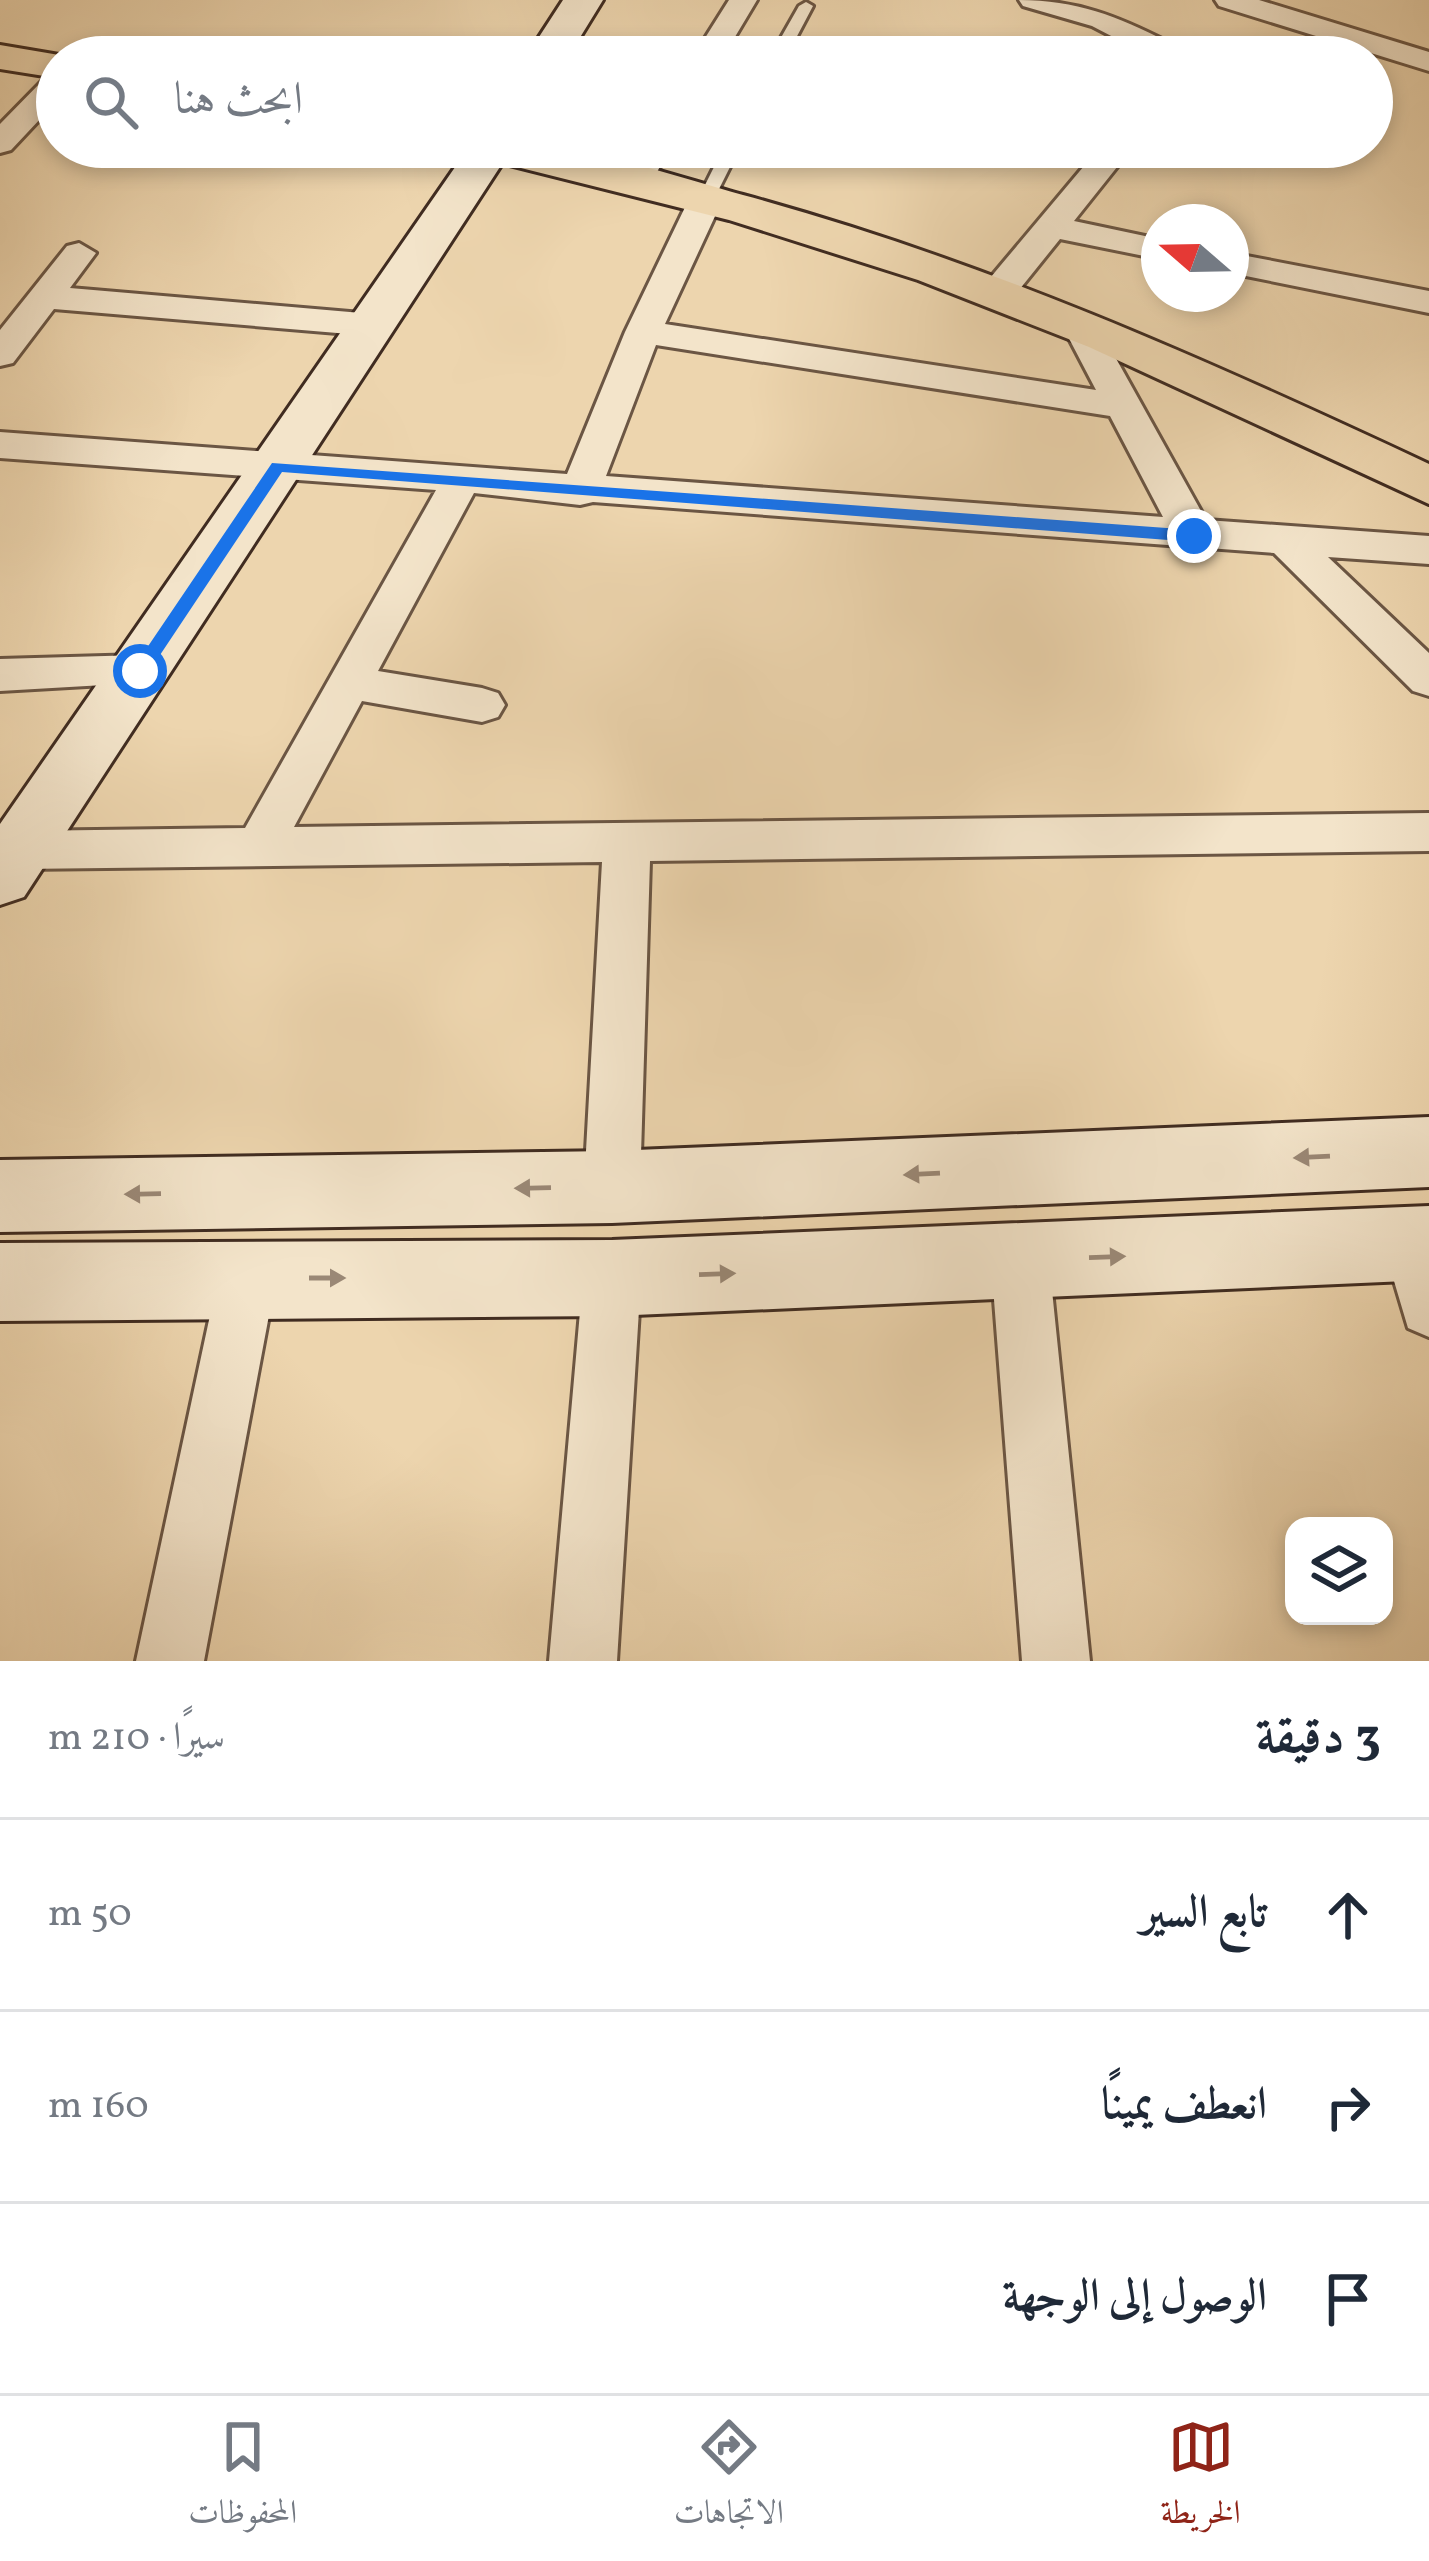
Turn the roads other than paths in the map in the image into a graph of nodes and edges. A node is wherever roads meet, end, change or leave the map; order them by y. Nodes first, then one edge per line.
1 (583, 0) edge
2 (742, 0) edge
3 (1034, 0) edge
4 (1229, 0) edge
5 (806, 7) dead end
6 (561, 36) edge
7 (721, 36) edge
8 (790, 36) edge
9 (1133, 36) edge
10 (1345, 36) edge
11 (1393, 51) edge
12 (0, 56) edge
13 (36, 62) edge
14 (1429, 62) edge
15 (36, 105) edge
16 (0, 143) edge
17 (476, 168) edge
18 (653, 168) edge
19 (722, 168) edge
20 (1100, 168) edge
21 (706, 199) junction
22 (1051, 227) junction
23 (1141, 245) edge
24 (79, 253) dead end
25 (1249, 267) edge
26 (998, 292) junction
27 (44, 297) junction
28 (1429, 302) edge
29 (373, 325) junction
30 (1082, 327) junction
31 (643, 332) junction
32 (0, 355) edge
33 (1127, 407) junction
34 (0, 445) edge
35 (278, 467) junction
36 (460, 482) junction
37 (1429, 486) edge
38 (580, 491) junction
39 (1194, 536) junction
40 (1289, 543) junction
41 (1429, 550) edge
42 (140, 671) junction
43 (0, 675) edge
44 (1429, 680) edge
45 (348, 682) junction
46 (482, 705) dead end
47 (1429, 832) edge
48 (627, 838) junction
49 (260, 845) junction
50 (10, 864) edge
51 (1429, 1152) edge
52 (612, 1187) junction
53 (0, 1196) edge
54 (1020, 1261) junction
55 (1423, 1265) edge
56 (247, 1278) junction
57 (612, 1278) junction
58 (0, 1282) edge
59 (170, 1661) edge
60 (583, 1661) edge
61 (1055, 1661) edge

1 - 6 street
2 - 7 street
3 - 9 street
4 - 10 street
5 - 8 lane
11 - 14 street
12 - 13 main road
15 - 16 street
17 - 29 street
18 - 21 main road
19 - 21 lane
20 - 22 street
21 - 26 main road
21 - 31 street
22 - 23 street
22 - 26 street
24 - 27 street
25 - 28 street
26 - 30 main road
27 - 29 street
27 - 32 street
29 - 35 street
30 - 33 street
30 - 37 main road
31 - 33 street
31 - 38 street
33 - 39 street
34 - 35 street
35 - 36 street
35 - 42 street
36 - 38 street
36 - 45 street
38 - 39 street
39 - 40 street
40 - 41 street
40 - 44 street
42 - 43 street
42 - 50 street
45 - 46 street
45 - 49 street
47 - 48 street
48 - 49 street
48 - 52 street
49 - 50 street
51 -> 52 street
52 -> 53 street
54 -> 55 street
57 -> 54 street
54 - 61 street
56 -> 57 street
56 - 58 street
56 - 59 street
57 - 60 street

